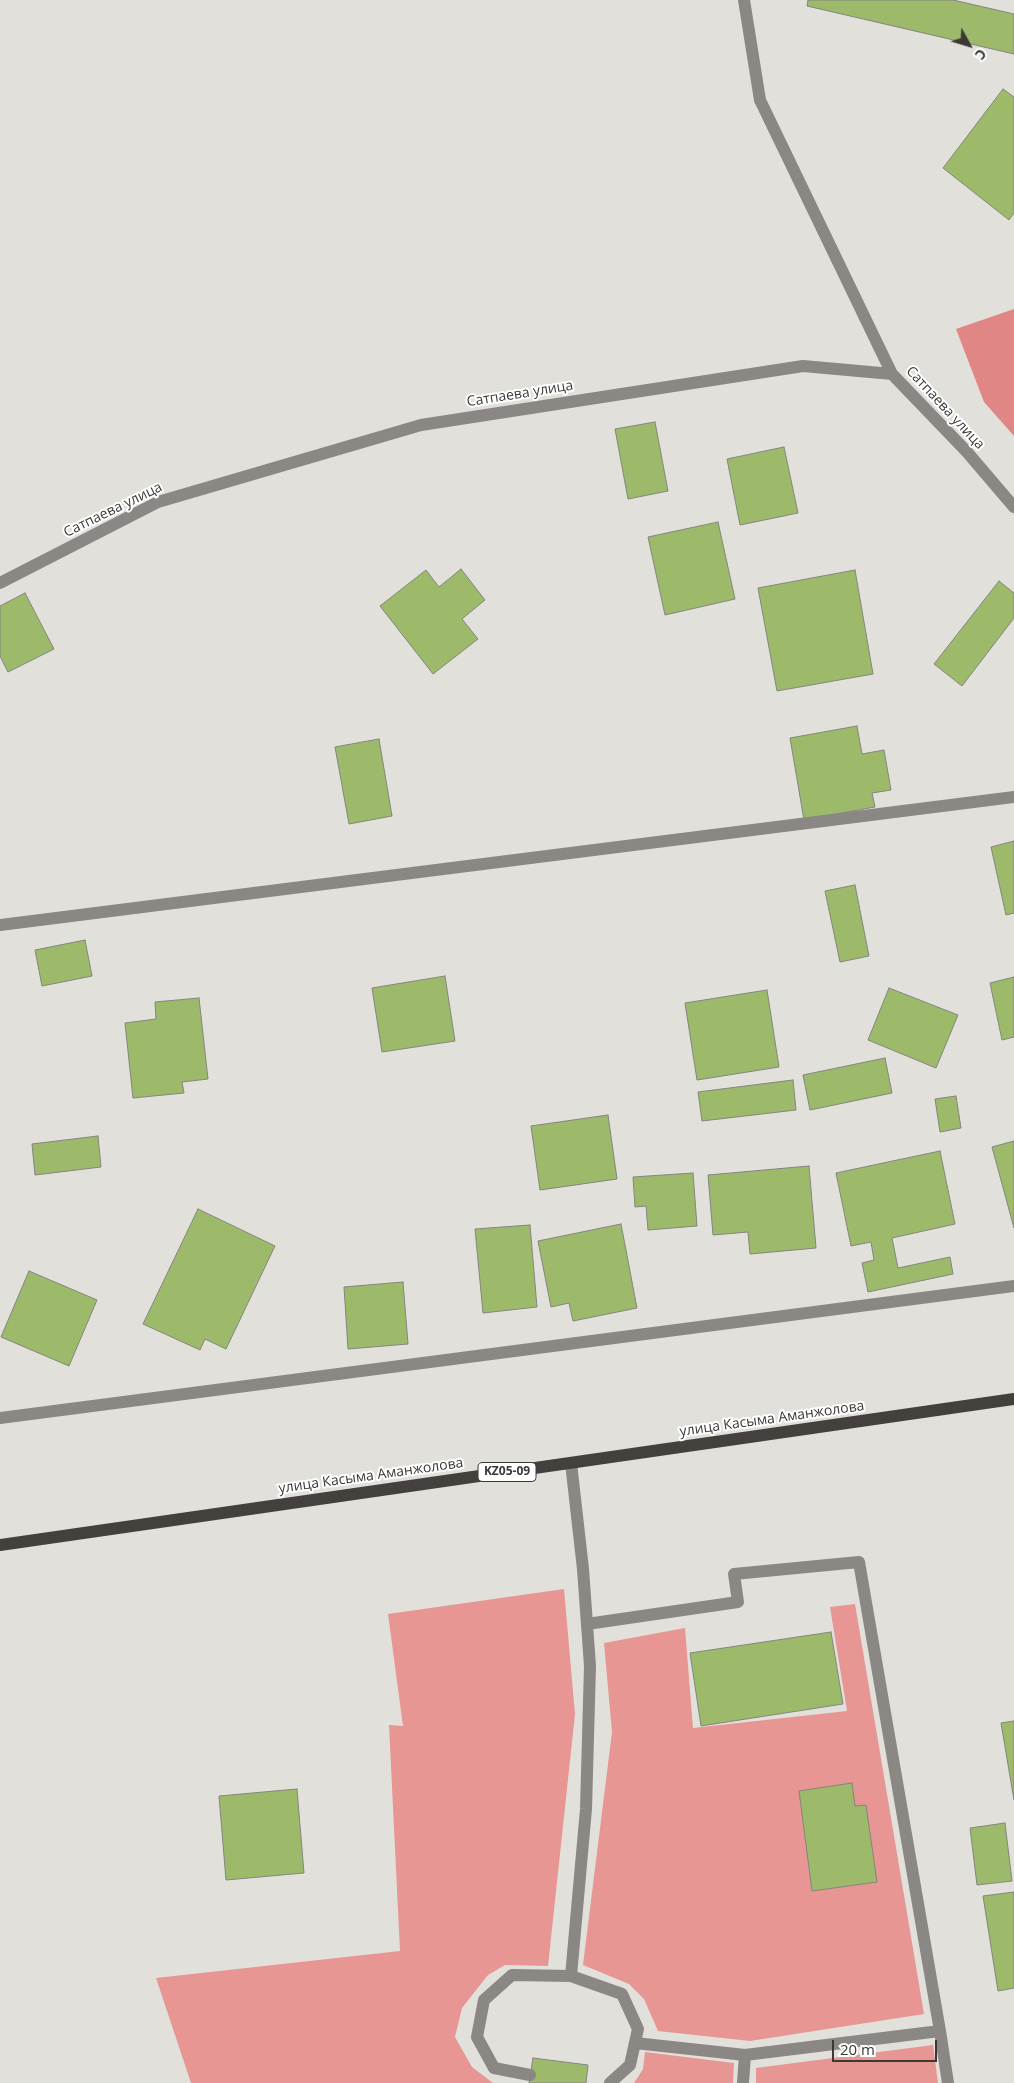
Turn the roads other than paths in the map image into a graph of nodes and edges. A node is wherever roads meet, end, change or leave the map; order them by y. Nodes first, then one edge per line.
1 (744, 0) edge
2 (892, 374) junction
3 (1014, 507) edge
4 (0, 583) edge
5 (1014, 797) edge
6 (0, 925) edge
7 (1014, 1286) edge
8 (1014, 1399) edge
9 (0, 1418) edge
10 (571, 1463) junction
11 (0, 1545) edge
12 (587, 1624) junction
13 (571, 1976) junction
14 (940, 2031) junction
15 (634, 2043) junction
16 (745, 2055) junction
17 (530, 2075) dead end
18 (610, 2083) edge
19 (743, 2083) edge
20 (948, 2083) edge

1 - 2 street
2 - 3 street, Сатпаева улица
2 - 4 street, Сатпаева улица
5 - 6 street
7 - 9 street
8 - 10 main road, улица Касыма Аманжолова / KZ05-09
10 - 11 main road, улица Касыма Аманжолова / KZ05-09
10 - 12 street
12 - 13 street
12 - 14 street
13 - 15 street
13 - 17 street
14 - 16 street
14 - 20 street
15 - 16 street
15 - 18 street
16 - 19 street

